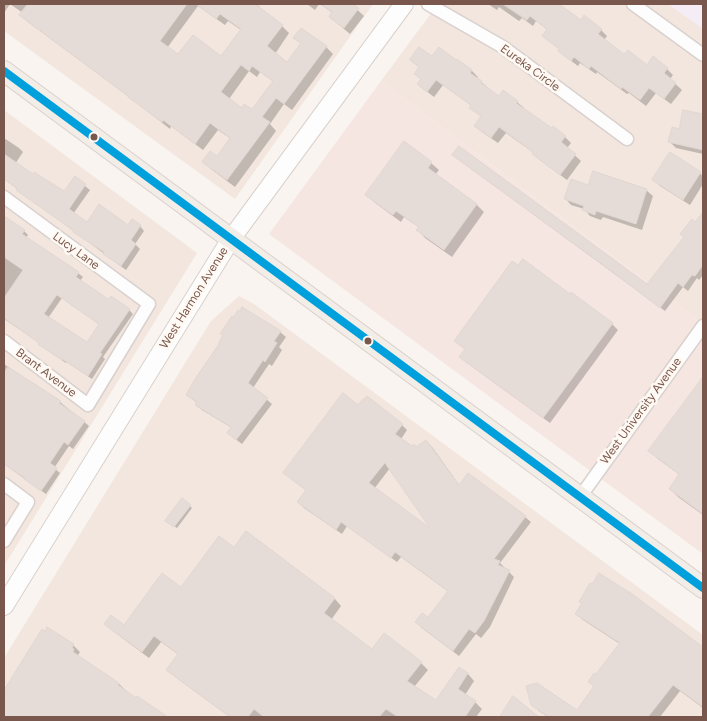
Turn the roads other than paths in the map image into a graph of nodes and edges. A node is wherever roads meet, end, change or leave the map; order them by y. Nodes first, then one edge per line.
1 (404, 4) edge
2 (428, 4) edge
3 (633, 4) edge
4 (703, 55) edge
5 (4, 71) edge
6 (627, 139) dead end
7 (4, 197) edge
8 (231, 239) junction
9 (703, 327) edge
10 (4, 341) edge
11 (88, 405) joint
12 (4, 484) edge
13 (580, 497) junction
14 (4, 542) edge
15 (703, 588) edge
16 (4, 606) edge

1 - 8 main road, West Harmon Avenue
2 - 6 street, Eureka Circle
3 - 4 street
5 - 8 main road
7 - 11 street, Lucy Lane
8 - 13 main road
8 - 16 main road, West Harmon Avenue
9 - 13 street, West University Avenue
10 - 11 street, Brant Avenue
12 - 14 street
13 - 15 main road

